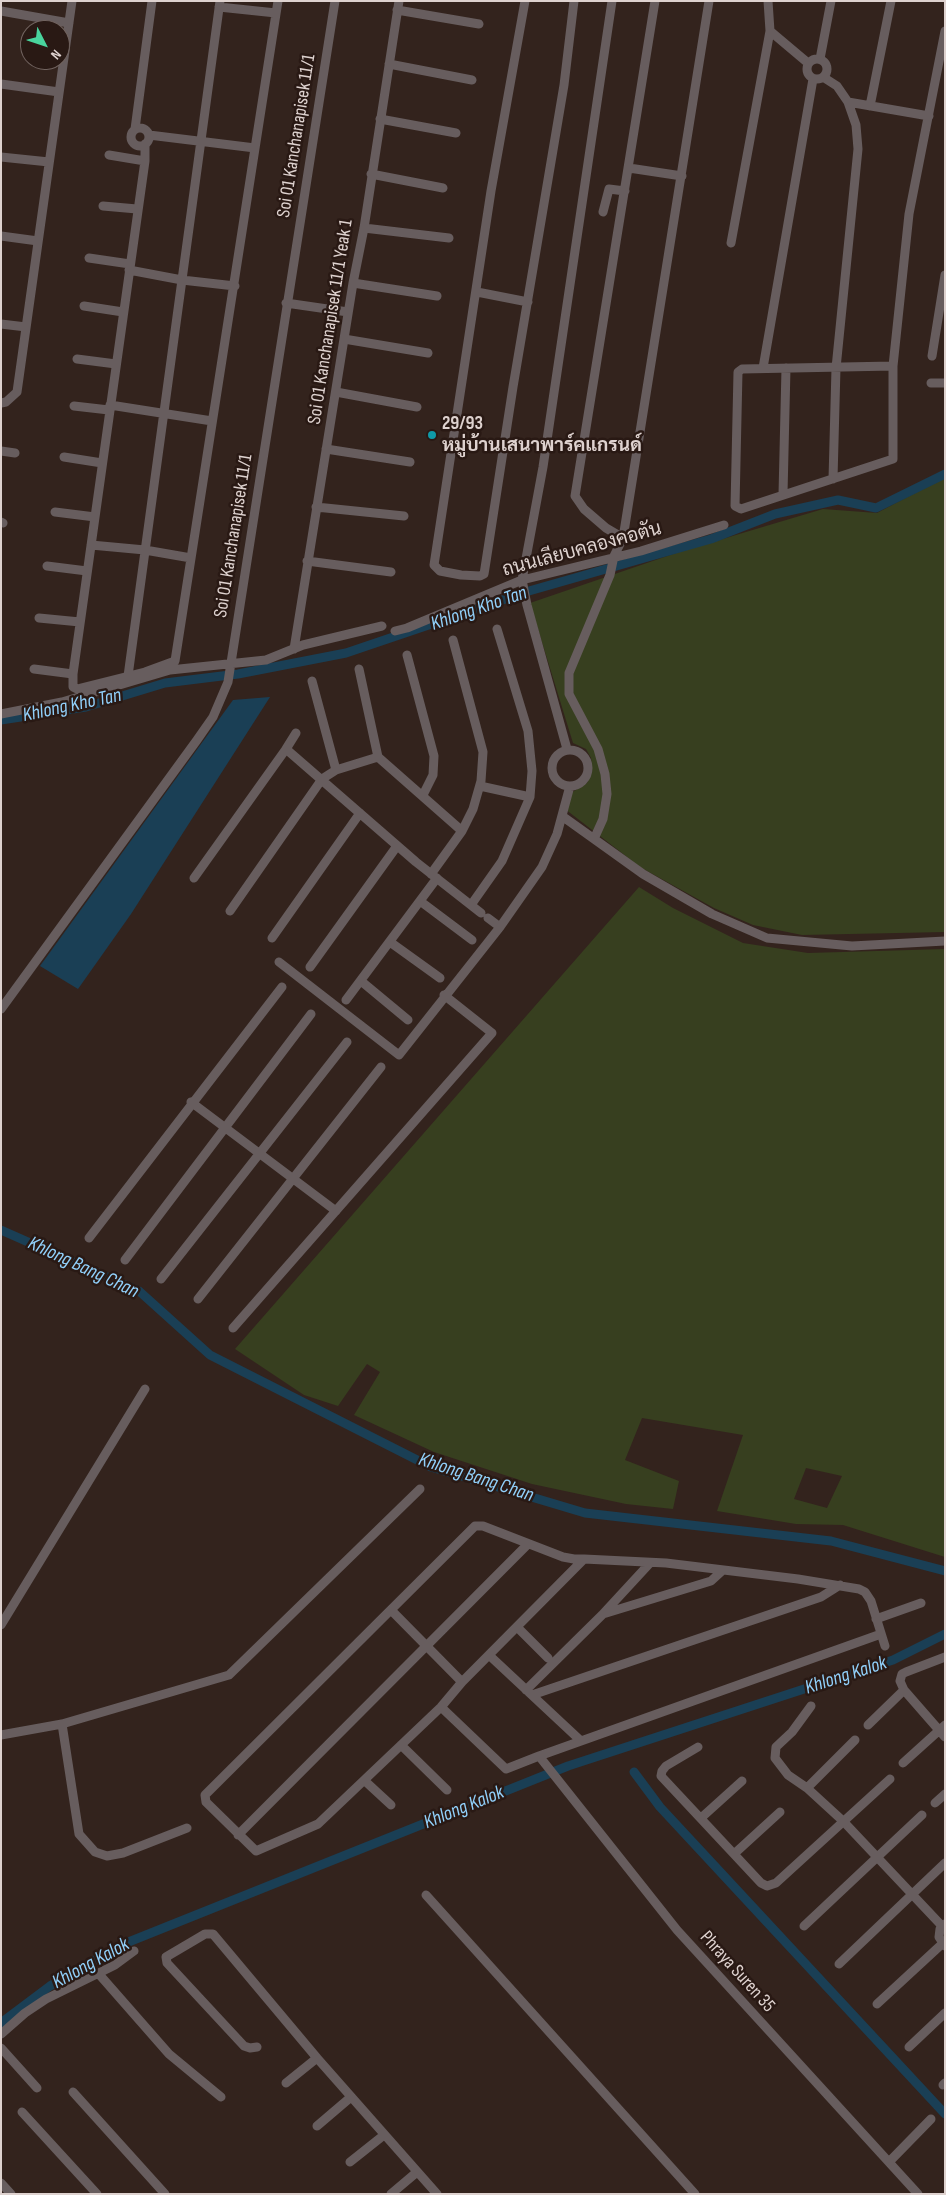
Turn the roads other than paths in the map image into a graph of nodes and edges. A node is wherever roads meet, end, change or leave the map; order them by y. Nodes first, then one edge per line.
1 (72, 1) edge
2 (152, 1) edge
3 (278, 1) edge
4 (335, 1) edge
5 (525, 1) edge
6 (574, 1) edge
7 (612, 1) edge
8 (655, 1) edge
9 (709, 1) edge
10 (768, 1) edge
11 (831, 1) edge
12 (891, 1) edge
13 (220, 4) edge
14 (398, 5) edge
15 (1, 11) edge
16 (276, 13) junction
17 (52, 20) edge
18 (69, 20) edge
19 (479, 24) dead end
20 (770, 31) junction
21 (945, 31) edge
22 (820, 59) junction
23 (808, 63) junction
24 (389, 64) junction
25 (62, 70) edge
26 (824, 77) junction
27 (812, 78) junction
28 (472, 80) dead end
29 (1, 84) edge
30 (59, 92) junction
31 (848, 102) junction
32 (870, 106) junction
33 (929, 116) junction
34 (380, 119) junction
35 (135, 129) junction
36 (456, 133) dead end
37 (147, 140) junction
38 (200, 143) junction
39 (255, 148) junction
40 (109, 155) dead end
41 (1, 156) edge
42 (145, 160) junction
43 (49, 162) junction
44 (629, 168) junction
45 (371, 174) junction
46 (682, 176) junction
47 (442, 188) dead end
48 (625, 191) junction
49 (103, 206) dead end
50 (137, 209) junction
51 (603, 212) dead end
52 (364, 228) junction
53 (1, 236) edge
54 (449, 238) dead end
55 (38, 240) junction
56 (731, 243) dead end
57 (89, 258) dead end
58 (129, 267) junction
59 (945, 274) edge
60 (182, 280) junction
61 (353, 284) junction
62 (235, 286) junction
63 (477, 292) junction
64 (437, 296) dead end
65 (528, 302) junction
66 (286, 304) junction
67 (84, 306) dead end
68 (123, 312) junction
69 (348, 312) junction
70 (1, 324) edge
71 (26, 327) junction
72 (344, 339) junction
73 (428, 354) dead end
74 (932, 356) dead end
75 (77, 359) dead end
76 (116, 364) junction
77 (893, 366) junction
78 (763, 368) junction
79 (786, 368) junction
80 (836, 368) junction
81 (931, 383) dead end
82 (945, 383) edge
83 (336, 392) junction
84 (1, 403) edge
85 (74, 406) dead end
86 (417, 407) dead end
87 (110, 408) junction
88 (164, 413) junction
89 (212, 421) junction
90 (326, 450) junction
91 (1, 451) edge
92 (14, 453) dead end
93 (64, 457) dead end
94 (410, 462) dead end
95 (102, 463) junction
96 (833, 479) junction
97 (783, 494) junction
98 (316, 507) junction
99 (55, 512) dead end
100 (404, 516) dead end
101 (94, 517) junction
102 (724, 525) dead end
103 (623, 538) junction
104 (91, 545) junction
105 (145, 550) junction
106 (191, 558) junction
107 (614, 559) junction
108 (307, 561) junction
109 (47, 566) dead end
110 (87, 571) junction
111 (391, 572) dead end
112 (523, 583) junction
113 (39, 618) dead end
114 (80, 622) junction
115 (382, 626) dead end
116 (498, 629) dead end
117 (395, 631) dead end
118 (453, 640) dead end
119 (294, 649) junction
120 (407, 655) dead end
121 (231, 667) junction
122 (34, 669) dead end
123 (359, 669) dead end
124 (73, 674) junction
125 (128, 676) junction
126 (312, 680) dead end
127 (1, 714) edge
128 (296, 733) dead end
129 (286, 749) junction
130 (567, 749) junction
131 (378, 758) junction
132 (336, 770) junction
133 (322, 780) junction
134 (480, 786) junction
135 (570, 786) junction
136 (423, 795) junction
137 (530, 797) junction
138 (360, 813) junction
139 (562, 816) junction
140 (462, 831) junction
141 (594, 839) junction
142 (397, 846) junction
143 (434, 876) junction
144 (194, 878) dead end
145 (420, 902) junction
146 (471, 905) junction
147 (230, 911) dead end
148 (500, 927) junction
149 (272, 938) dead end
150 (472, 940) dead end
151 (945, 941) edge
152 (390, 942) junction
153 (279, 962) dead end
154 (310, 966) dead end
155 (440, 978) dead end
156 (361, 981) junction
157 (282, 987) dead end
158 (444, 995) junction
159 (346, 1000) dead end
160 (1, 1009) edge
161 (311, 1014) dead end
162 (408, 1020) dead end
163 (347, 1042) dead end
164 (381, 1067) dead end
165 (191, 1102) junction
166 (226, 1127) junction
167 (260, 1153) junction
168 (293, 1178) junction
169 (336, 1211) junction
170 (89, 1238) dead end
171 (125, 1260) dead end
172 (161, 1279) dead end
173 (198, 1299) dead end
174 (233, 1328) dead end
175 (145, 1389) dead end
176 (420, 1489) dead end
177 (527, 1544) junction
178 (584, 1558) junction
179 (650, 1563) junction
180 (723, 1570) junction
181 (840, 1585) junction
182 (921, 1603) dead end
183 (391, 1610) junction
184 (602, 1615) junction
185 (876, 1619) junction
186 (1, 1625) edge
187 (517, 1627) junction
188 (881, 1634) junction
189 (427, 1646) junction
190 (884, 1646) dead end
191 (490, 1656) junction
192 (548, 1658) dead end
193 (945, 1658) edge
194 (462, 1682) junction
195 (904, 1690) junction
196 (529, 1692) junction
197 (811, 1706) dead end
198 (441, 1707) junction
199 (62, 1724) junction
200 (868, 1726) dead end
201 (943, 1731) edge
202 (1, 1736) edge
203 (855, 1740) dead end
204 (581, 1741) junction
205 (401, 1745) junction
206 (698, 1747) dead end
207 (542, 1759) junction
208 (903, 1763) dead end
209 (890, 1779) dead end
210 (365, 1781) junction
211 (742, 1781) dead end
212 (807, 1788) junction
213 (446, 1790) dead end
214 (945, 1794) edge
215 (935, 1802) dead end
216 (391, 1805) dead end
217 (780, 1812) dead end
218 (922, 1815) dead end
219 (701, 1818) junction
220 (843, 1821) junction
221 (187, 1828) dead end
222 (238, 1835) junction
223 (734, 1854) junction
224 (878, 1858) junction
225 (945, 1863) edge
226 (912, 1894) junction
227 (426, 1895) dead end
228 (944, 1925) edge
229 (804, 1926) dead end
230 (943, 1945) edge
231 (134, 1951) dead end
232 (839, 1964) dead end
233 (98, 1973) junction
234 (877, 2004) dead end
235 (945, 2013) edge
236 (1, 2034) edge
237 (257, 2047) dead end
238 (909, 2047) dead end
239 (1, 2048) edge
240 (317, 2058) junction
241 (286, 2083) dead end
242 (37, 2088) dead end
243 (73, 2092) dead end
244 (221, 2097) dead end
245 (351, 2097) junction
246 (22, 2112) dead end
247 (931, 2119) dead end
248 (317, 2126) dead end
249 (384, 2135) junction
250 (350, 2162) dead end
251 (889, 2162) junction
252 (417, 2172) junction
253 (1, 2183) edge
254 (11, 2194) edge
255 (97, 2194) edge
256 (165, 2194) edge
257 (391, 2194) edge
258 (437, 2194) edge
259 (696, 2194) edge
260 (918, 2194) edge

1 - 18 street
2 - 35 street
3 - 16 street
4 - 66 street, Soi 01 Kanchanapisek 11/1
5 - 63 street
6 - 65 street
7 - 112 street
8 - 44 street
9 - 46 street
10 - 20 street
11 - 22 street
12 - 32 street
13 - 16 street
13 - 38 street
14 - 19 street
14 - 24 street, Soi 01 Kanchanapisek 11/1 Yeak 1
15 - 17 street
16 - 39 street
20 - 23 street
20 - 56 street
21 - 33 street
22 - 23 street
22 - 26 street
23 - 27 street
24 - 28 street
24 - 34 street, Soi 01 Kanchanapisek 11/1 Yeak 1
25 - 30 street
26 - 27 street
26 - 31 street
27 - 78 street
29 - 30 street
30 - 43 street
31 - 32 street
31 - 80 street
32 - 33 street
33 - 77 street
34 - 36 street
34 - 45 street, Soi 01 Kanchanapisek 11/1 Yeak 1
35 - 37 street
35 - 37 street
37 - 38 street
37 - 42 street
38 - 39 street
38 - 60 street
39 - 62 street
40 - 42 street
41 - 43 street
42 - 50 street
43 - 55 street
44 - 46 street
44 - 48 street
45 - 47 street
45 - 52 street, Soi 01 Kanchanapisek 11/1 Yeak 1
46 - 103 street
48 - 51 street
48 - 103 street
49 - 50 street
50 - 58 street
52 - 54 street
52 - 61 street, Soi 01 Kanchanapisek 11/1 Yeak 1
53 - 55 street
55 - 71 street
57 - 58 street
58 - 60 street
58 - 68 street
59 - 74 street
60 - 62 street
60 - 88 street
61 - 64 street
61 - 69 street, Soi 01 Kanchanapisek 11/1 Yeak 1
62 - 89 street
63 - 65 street
63 - 65 street
66 - 69 street
66 - 121 street, Soi 01 Kanchanapisek 11/1
67 - 68 street
68 - 76 street
69 - 72 street, Soi 01 Kanchanapisek 11/1 Yeak 1
70 - 71 street
71 - 84 street
72 - 73 street
72 - 83 street, Soi 01 Kanchanapisek 11/1 Yeak 1
75 - 76 street
76 - 87 street
77 - 80 street
77 - 96 street
78 - 79 street
78 - 97 street
79 - 80 street
79 - 97 street
80 - 96 street
81 - 82 street
83 - 86 street
83 - 90 street, Soi 01 Kanchanapisek 11/1 Yeak 1
85 - 87 street
87 - 88 street
87 - 95 street
88 - 89 street
88 - 105 street
89 - 106 street
90 - 94 street
90 - 98 street, Soi 01 Kanchanapisek 11/1 Yeak 1
91 - 92 street
93 - 95 street
95 - 101 street
96 - 97 street
98 - 100 street
98 - 108 street, Soi 01 Kanchanapisek 11/1 Yeak 1
99 - 101 street
101 - 104 street
102 - 107 street, ถนนเลียบคลองคอตัน
103 - 107 street
104 - 105 street
104 - 110 street
105 - 106 street
105 - 125 street
106 - 125 street
107 - 112 street, ถนนเลียบคลองคอตัน
107 - 141 street
108 - 111 street
108 - 119 street, Soi 01 Kanchanapisek 11/1 Yeak 1
109 - 110 street
110 - 114 street
112 - 117 street, ถนนเลียบคลองคอตัน
112 - 130 street
113 - 114 street
114 - 124 street
115 - 119 street
116 - 137 street
118 - 134 street
119 - 121 street
120 - 136 street
121 - 127 street
121 - 160 street, Soi 01 Kanchanapisek 11/1
122 - 124 street
123 - 131 street
124 - 125 street
126 - 132 street
128 - 129 street
129 - 133 street
129 - 144 street
130 - 135 street
130 - 135 street
131 - 132 street
131 - 136 street
132 - 133 street
133 - 138 street
133 - 147 street
134 - 137 street
134 - 140 street
135 - 139 street
136 - 140 street
137 - 146 street
138 - 142 street
138 - 149 street
139 - 141 street
139 - 148 street
140 - 143 street
141 - 151 street
142 - 143 street
142 - 154 street
143 - 145 street
143 - 146 street
145 - 150 street
145 - 152 street
146 - 148 street
148 - 158 street
152 - 155 street
152 - 156 street
153 - 158 street
156 - 159 street
156 - 162 street
157 - 165 street
158 - 169 street
161 - 166 street
163 - 167 street
164 - 168 street
165 - 166 street
165 - 170 street
166 - 167 street
166 - 171 street
167 - 168 street
167 - 172 street
168 - 169 street
168 - 173 street
169 - 174 street
175 - 186 street
176 - 199 street
177 - 178 street
177 - 183 street
177 - 189 street
178 - 179 street
178 - 187 street
179 - 180 street
179 - 184 street
180 - 181 street
180 - 184 street
181 - 185 street
181 - 196 street
182 - 185 street
183 - 189 street
183 - 222 street
184 - 196 street
185 - 188 street
187 - 191 street
187 - 192 street
188 - 190 street
188 - 204 street
189 - 194 street
189 - 222 street
191 - 194 street
191 - 196 street
193 - 195 street
194 - 198 street
195 - 200 street
195 - 201 street
196 - 204 street
197 - 212 street
198 - 205 street
198 - 207 street
199 - 202 street
199 - 221 street
201 - 208 street
203 - 212 street
204 - 207 street
205 - 210 street
205 - 213 street
206 - 219 street
207 - 251 street, Phraya Suren 35
209 - 220 street
210 - 216 street
210 - 222 street
211 - 219 street
212 - 220 street
214 - 215 street
217 - 223 street
218 - 224 street
219 - 223 street
220 - 223 street
220 - 224 street
224 - 226 street
224 - 229 street
225 - 226 street
226 - 228 street
226 - 232 street
227 - 259 street
228 - 230 street
230 - 234 street
231 - 233 street
233 - 236 street
233 - 244 street
235 - 238 street
237 - 240 street
239 - 242 street
240 - 241 street
240 - 245 street
243 - 256 street
245 - 248 street
245 - 249 street
246 - 255 street
247 - 251 street
249 - 250 street
249 - 252 street
251 - 260 street, Phraya Suren 35
252 - 257 street
252 - 258 street
253 - 254 street

